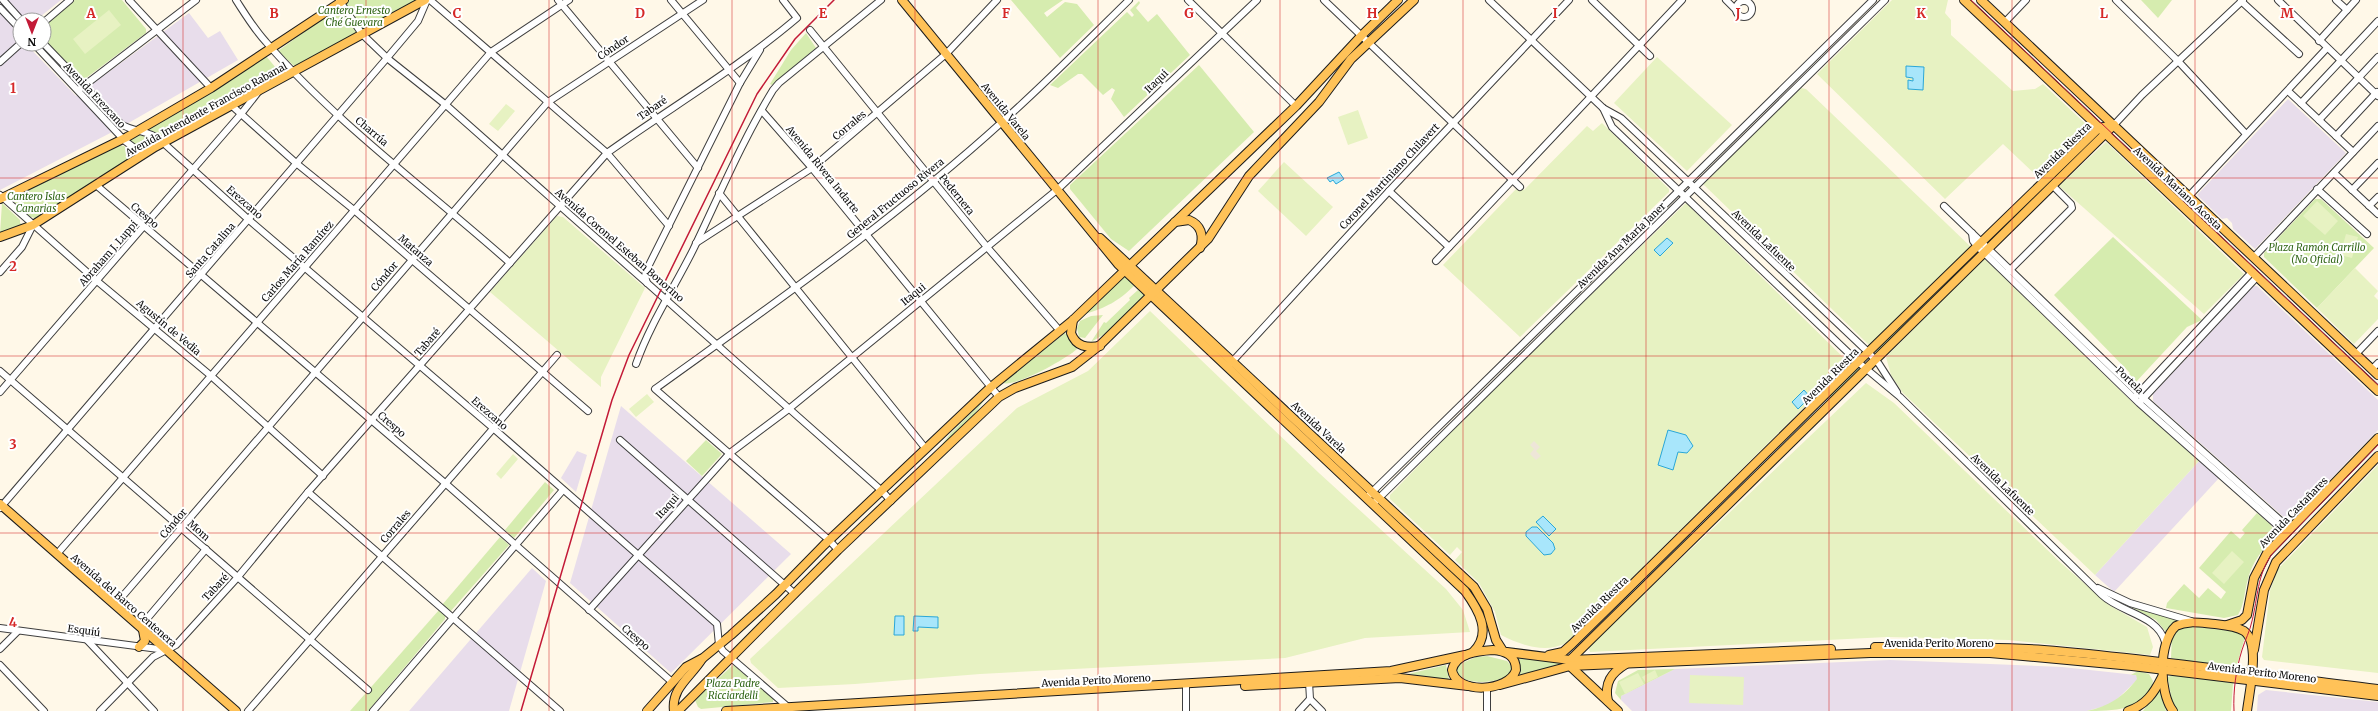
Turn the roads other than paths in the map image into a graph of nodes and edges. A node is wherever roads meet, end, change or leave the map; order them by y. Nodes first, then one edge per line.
1 (3, 0) edge
2 (70, 0) edge
3 (128, 0) edge
4 (196, 0) edge
5 (236, 0) edge
6 (427, 0) edge
7 (569, 0) edge
8 (671, 0) edge
9 (703, 0) edge
10 (783, 0) edge
11 (881, 0) edge
12 (902, 0) edge
13 (997, 0) edge
14 (1129, 0) edge
15 (1188, 0) edge
16 (1257, 0) edge
17 (1324, 0) edge
18 (1398, 0) edge
19 (1414, 0) edge
20 (1489, 0) edge
21 (1569, 0) edge
22 (1592, 0) edge
23 (1682, 0) edge
24 (1726, 0) edge
25 (1872, 0) edge
26 (1885, 0) edge
27 (1964, 0) edge
28 (1981, 0) edge
29 (2026, 0) edge
30 (2116, 0) edge
31 (2278, 0) edge
32 (2336, 0) edge
33 (2356, 0) edge
34 (341, 1) edge
35 (2242, 1) edge
36 (560, 2) edge
37 (1878, 6) junction
38 (0, 8) edge
39 (1736, 10) dead end
40 (2346, 10) junction
41 (14, 12) edge
42 (682, 14) junction
43 (52, 15) edge
44 (12, 21) edge
45 (2378, 21) edge
46 (2004, 22) junction
47 (810, 30) dead end
48 (156, 31) junction
49 (1221, 32) junction
50 (362, 34) junction
51 (1362, 35) junction
52 (2319, 40) junction
53 (1532, 41) junction
54 (1369, 42) junction
55 (1640, 45) junction
56 (824, 46) junction
57 (271, 48) junction
58 (761, 48) junction
59 (2327, 48) junction
60 (12, 51) edge
61 (41, 52) edge
62 (52, 52) edge
63 (491, 52) junction
64 (946, 54) junction
65 (2299, 54) dead end
66 (1650, 56) dead end
67 (2378, 57) edge
68 (387, 58) junction
69 (611, 61) junction
70 (2178, 61) junction
71 (2341, 61) junction
72 (0, 62) edge
73 (728, 70) junction
74 (1801, 70) junction
75 (293, 72) junction
76 (1807, 76) junction
77 (2359, 78) junction
78 (740, 83) junction
79 (84, 86) junction
80 (211, 88) junction
81 (260, 90) junction
82 (78, 91) junction
83 (2288, 91) junction
84 (2377, 94) edge
85 (1591, 97) junction
86 (548, 102) junction
87 (2301, 103) junction
88 (231, 105) junction
89 (446, 105) junction
90 (1296, 106) junction
91 (1603, 108) junction
92 (762, 111) junction
93 (879, 112) junction
94 (241, 114) junction
95 (338, 115) junction
96 (656, 117) junction
97 (2319, 120) junction
98 (1002, 122) junction
99 (1453, 123) junction
100 (2114, 125) junction
101 (2378, 126) edge
102 (2100, 128) junction
103 (140, 130) junction
104 (2106, 134) junction
105 (2246, 134) junction
106 (2336, 136) junction
107 (123, 139) junction
108 (164, 142) junction
109 (147, 152) junction
110 (2353, 152) junction
111 (607, 153) junction
112 (503, 156) junction
113 (296, 163) junction
114 (395, 163) junction
115 (2378, 163) edge
116 (698, 168) junction
117 (812, 168) junction
118 (193, 169) junction
119 (2334, 173) junction
120 (2051, 174) junction
121 (933, 180) junction
122 (1512, 180) junction
123 (1688, 180) junction
124 (2055, 184) junction
125 (96, 185) junction
126 (1520, 187) dead end
127 (1694, 187) junction
128 (1058, 189) junction
129 (2317, 189) junction
130 (1678, 190) junction
131 (2352, 190) junction
132 (1389, 191) junction
133 (719, 193) junction
134 (2189, 196) junction
135 (1, 197) edge
136 (1685, 197) junction
137 (2378, 197) edge
138 (560, 205) junction
139 (1944, 206) dead end
140 (2369, 206) junction
141 (354, 210) junction
142 (453, 212) junction
143 (2378, 214) edge
144 (738, 217) junction
145 (249, 220) junction
146 (1172, 224) junction
147 (33, 225) junction
148 (669, 226) junction
149 (143, 227) junction
150 (2367, 234) dead end
151 (865, 236) junction
152 (0, 237) edge
153 (696, 243) junction
154 (1979, 244) junction
155 (987, 247) junction
156 (1449, 247) junction
157 (1199, 248) junction
158 (1986, 251) junction
159 (2254, 257) junction
160 (412, 260) junction
161 (1436, 261) dead end
162 (510, 263) junction
163 (305, 266) junction
164 (1127, 267) junction
165 (646, 270) junction
166 (2010, 270) junction
167 (0, 272) edge
168 (633, 272) junction
169 (201, 275) junction
170 (2006, 275) junction
171 (2255, 275) junction
172 (97, 281) junction
173 (648, 284) junction
174 (795, 287) junction
175 (1154, 292) junction
176 (667, 300) junction
177 (920, 302) junction
178 (469, 309) junction
179 (363, 316) junction
180 (1073, 320) junction
181 (257, 322) junction
182 (155, 328) junction
183 (1060, 331) junction
184 (2378, 331) edge
185 (717, 344) junction
186 (1100, 345) junction
187 (1868, 352) junction
188 (2356, 354) junction
189 (557, 355) dead end
190 (852, 356) junction
191 (1876, 360) junction
192 (1233, 361) junction
193 (1858, 362) junction
194 (2378, 363) edge
195 (636, 364) dead end
196 (420, 365) junction
197 (1226, 368) junction
198 (1866, 369) junction
199 (0, 370) edge
200 (542, 372) junction
201 (2375, 372) edge
202 (317, 373) junction
203 (210, 375) junction
204 (10, 380) junction
205 (1481, 384) junction
206 (991, 387) junction
207 (2378, 391) edge
208 (0, 392) edge
209 (1485, 392) junction
210 (999, 397) junction
211 (1900, 397) junction
212 (2139, 398) junction
213 (790, 408) junction
214 (588, 411) dead end
215 (1295, 419) junction
216 (372, 420) junction
217 (1288, 426) junction
218 (269, 428) junction
219 (493, 428) junction
220 (69, 429) junction
221 (2378, 438) edge
222 (620, 440) dead end
223 (926, 449) junction
224 (730, 453) junction
225 (2378, 456) edge
226 (123, 476) junction
227 (323, 476) junction
228 (445, 483) junction
229 (563, 490) junction
230 (882, 491) junction
231 (1372, 491) junction
232 (308, 492) junction
233 (688, 498) junction
234 (1366, 498) junction
235 (1380, 498) junction
236 (891, 501) junction
237 (1372, 505) junction
238 (1, 506) edge
239 (182, 528) junction
240 (2288, 531) junction
241 (829, 540) junction
242 (514, 546) junction
243 (206, 549) junction
244 (838, 550) junction
245 (57, 554) junction
246 (383, 555) junction
247 (636, 556) junction
248 (237, 578) junction
249 (785, 584) junction
250 (2093, 585) junction
251 (1631, 587) junction
252 (794, 594) junction
253 (1639, 595) junction
254 (115, 605) junction
255 (589, 610) junction
256 (452, 618) junction
257 (2194, 622) junction
258 (2227, 625) junction
259 (0, 628) edge
260 (141, 628) junction
261 (18, 631) junction
262 (87, 640) junction
263 (310, 640) junction
264 (2166, 642) junction
265 (719, 645) junction
266 (0, 648) edge
267 (139, 648) junction
268 (166, 650) junction
269 (1582, 651) junction
270 (1505, 652) junction
271 (2253, 653) junction
272 (1469, 654) junction
273 (1541, 656) junction
274 (703, 658) junction
275 (730, 658) junction
276 (1586, 660) junction
277 (1570, 663) junction
278 (1628, 663) junction
279 (0, 665) edge
280 (2163, 670) junction
281 (2251, 678) junction
282 (672, 682) junction
283 (1309, 682) junction
284 (127, 683) junction
285 (1500, 685) junction
286 (1186, 686) junction
287 (1468, 686) junction
288 (1487, 687) junction
289 (2378, 689) edge
290 (368, 690) dead end
291 (2378, 696) edge
292 (1310, 699) junction
293 (1608, 701) junction
294 (788, 707) junction
295 (44, 711) edge
296 (100, 711) edge
297 (154, 711) edge
298 (236, 711) edge
299 (248, 711) edge
300 (373, 711) edge
301 (560, 711) edge
302 (647, 711) edge
303 (674, 711) edge
304 (678, 711) edge
305 (726, 711) edge
306 (814, 711) edge
307 (1186, 711) edge
308 (1299, 711) edge
309 (1322, 711) edge
310 (1487, 711) edge
311 (1618, 711) edge
312 (2128, 711) edge
313 (2173, 711) edge
314 (2246, 711) edge

1 - 41 street
2 - 43 street
3 - 48 street
4 - 48 street
5 - 57 street, Charrúa
6 - 50 main road, Avenida Intendente Francisco Rabanal
6 - 63 street
6 - 68 street, Santa Catalina
7 - 36 street, Carlos María Ramírez
8 - 42 street
9 - 42 street, Cóndor
10 - 58 street, Tabaré
11 - 56 street
12 - 64 main road, Avenida Varela
13 - 64 street, Corrales
14 - 98 street, General Fructuoso Rivera
15 - 49 street
16 - 49 street, Itaqui
17 - 51 street
18 - 51 main road
19 - 54 main road
20 - 53 street, Avenida Lafuente
21 - 53 street, Coronel Martiniano Chilavert
22 - 55 street
23 - 55 street
24 - 39 street
25 - 37 street
25 - 74 street, Avenida Ana María Janer
26 - 37 street, Avenida Ana María Janer
27 - 102 main road, Avenida Mariano Acosta
28 - 46 main road, Avenida Mariano Acosta
29 - 46 street
30 - 70 street
31 - 52 street
32 - 40 street
33 - 40 street
34 - 50 street, Avenida Coronel Esteban Bonorino
34 - 57 main road, Avenida Intendente Francisco Rabanal
35 - 65 street
35 - 70 street
36 - 63 street, Carlos María Ramírez
36 - 69 street
37 - 76 street, Avenida Ana María Janer
38 - 44 street
40 - 52 street
42 - 69 street, Cóndor
42 - 73 street
45 - 71 street
46 - 100 main road, Avenida Mariano Acosta
47 - 56 street, Pedernera
48 - 79 street
48 - 80 street
49 - 90 street
49 - 128 street, Itaqui
50 - 68 street, Avenida Coronel Esteban Bonorino
50 - 75 main road, Avenida Intendente Francisco Rabanal
51 - 54 street
51 - 90 main road
52 - 59 street
53 - 85 street, Avenida Lafuente
53 - 99 street, Coronel Martiniano Chilavert
54 - 99 street
54 - 157 main road
55 - 66 street
55 - 85 street
56 - 92 street
56 - 93 street, Pedernera
57 - 75 street, Charrúa
57 - 80 main road, Avenida Intendente Francisco Rabanal
58 - 73 street, Tabaré
58 - 78 street
59 - 71 street
59 - 83 street
60 - 72 street
61 - 82 street, Avenida Erezcano
62 - 79 street, Avenida Erezcano
63 - 86 street
63 - 89 street, Carlos María Ramírez
64 - 93 street, Corrales
64 - 98 main road, Avenida Varela
67 - 77 street
68 - 89 street, Avenida Coronel Esteban Bonorino
68 - 95 street, Santa Catalina
69 - 86 street, Cóndor
69 - 96 street
70 - 100 street
70 - 105 street
71 - 77 street
71 - 87 street
73 - 78 street
73 - 96 street, Tabaré
74 - 76 street
74 - 123 street, Avenida Ana María Janer
75 - 81 main road, Avenida Intendente Francisco Rabanal
75 - 95 street, Charrúa
76 - 127 street, Avenida Ana María Janer
77 - 84 street
77 - 97 street
78 - 116 street
79 - 82 street
79 - 103 street, Avenida Erezcano
80 - 103 main road, Avenida Intendente Francisco Rabanal
81 - 88 main road, Avenida Intendente Francisco Rabanal
81 - 94 street, Abraham J. Luppi
82 - 107 street, Avenida Erezcano
83 - 87 street
83 - 105 street
84 - 106 street
85 - 91 street, Avenida Lafuente
85 - 122 street
86 - 111 street
86 - 112 street, Cóndor
87 - 97 street
88 - 94 street, Matanza
88 - 108 main road, Avenida Intendente Francisco Rabanal
89 - 112 street, Avenida Coronel Esteban Bonorino
89 - 114 street, Carlos María Ramírez
90 - 146 main road
91 - 123 street, Avenida Lafuente
91 - 130 street, Avenida Lafuente
92 - 117 street, Avenida Rivera Indarte
92 - 133 street
93 - 117 street, Corrales
93 - 121 street, Pedernera
94 - 113 street, Matanza
94 - 118 street, Abraham J. Luppi
95 - 113 street, Santa Catalina
95 - 114 street, Charrúa
96 - 111 street, Tabaré
96 - 116 street
97 - 106 street
98 - 121 street, General Fructuoso Rivera
98 - 128 main road, Avenida Varela
99 - 122 street
99 - 132 street, Coronel Martiniano Chilavert
100 - 102 main road, Avenida Riestra
100 - 104 main road, Avenida Riestra
100 - 134 main road, Avenida Mariano Acosta
101 - 110 street
102 - 104 main road, Avenida Mariano Acosta
102 - 120 main road, Avenida Riestra
103 - 107 main road, Avenida Intendente Francisco Rabanal
103 - 108 street, Avenida Erezcano
104 - 124 main road, Avenida Riestra
104 - 171 main road, Avenida Mariano Acosta
105 - 134 street
106 - 110 street
107 - 109 street, Avenida Erezcano
107 - 135 main road, Avenida Intendente Francisco Rabanal
108 - 109 main road, Avenida Intendente Francisco Rabanal
108 - 118 street, Erezcano
109 - 125 main road, Avenida Intendente Francisco Rabanal
110 - 119 street
111 - 138 street, Tabaré
111 - 148 street
112 - 138 street, Avenida Coronel Esteban Bonorino
112 - 142 street, Cóndor
113 - 141 street, Matanza
113 - 145 street, Santa Catalina
114 - 141 street, Carlos María Ramírez
114 - 142 street, Charrúa
115 - 131 street
116 - 148 street
117 - 144 street, Corrales
117 - 151 street, Avenida Rivera Indarte
118 - 145 street, Erezcano
118 - 149 street, Abraham J. Luppi
119 - 129 street
119 - 131 street
120 - 124 main road
120 - 154 main road, Avenida Riestra
121 - 151 street, General Fructuoso Rivera
121 - 155 street, Pedernera
122 - 126 street
122 - 156 street
123 - 127 street, Avenida Lafuente
123 - 130 street, Avenida Ana María Janer
124 - 158 main road, Avenida Riestra
124 - 166 street
125 - 147 main road, Avenida Intendente Francisco Rabanal
125 - 149 street, Crespo
127 - 136 street, Avenida Ana María Janer
127 - 187 street, Avenida Lafuente
128 - 155 street, Itaqui
128 - 164 main road, Avenida Varela
129 - 150 street
129 - 159 street
130 - 136 street, Avenida Lafuente
130 - 205 street, Avenida Ana María Janer
131 - 140 street
132 - 156 street
132 - 192 street, Coronel Martiniano Chilavert
133 - 144 street
133 - 153 street
134 - 159 main road, Avenida Mariano Acosta
135 - 147 street, Agustín de Vedia
136 - 193 street, Avenida Lafuente
136 - 209 street, Avenida Ana María Janer
137 - 140 street
138 - 162 street, Tabaré
138 - 168 street, Avenida Coronel Esteban Bonorino
139 - 154 street, Portela
140 - 143 street
141 - 160 street, Matanza
141 - 163 street, Carlos María Ramírez
142 - 160 street, Cóndor
142 - 162 street, Charrúa
144 - 153 street, Corrales
144 - 174 street
145 - 163 street, Erezcano
145 - 169 street, Santa Catalina
146 - 157 main road
146 - 164 main road
147 - 152 main road, Avenida Intendente Francisco Rabanal
147 - 167 street
147 - 172 street, Agustín de Vedia
148 - 165 street
149 - 169 street, Crespo
149 - 172 street, Abraham J. Luppi
151 - 174 street, General Fructuoso Rivera
151 - 177 street, Avenida Rivera Indarte
153 - 176 street
154 - 158 street, Portela
154 - 187 main road, Avenida Riestra
155 - 177 street, Itaqui
155 - 183 street, Pedernera
156 - 161 street
157 - 175 main road
158 - 166 street, Portela
158 - 170 street, Portela
158 - 191 main road, Avenida Riestra
159 - 188 main road, Avenida Mariano Acosta
160 - 178 street, Matanza
160 - 179 street, Cóndor
162 - 178 street, Tabaré
163 - 179 street, Erezcano
163 - 181 street, Carlos María Ramírez
164 - 175 main road, Avenida Varela
164 - 180 main road
165 - 168 street
165 - 173 street
166 - 170 street
166 - 212 street, Portela
168 - 173 street, Avenida Coronel Esteban Bonorino
169 - 181 street, Crespo
169 - 182 street, Santa Catalina
170 - 212 street, Portela
171 - 207 main road, Avenida Mariano Acosta
171 - 212 street
172 - 182 street, Agustín de Vedia
172 - 204 street, Abraham J. Luppi
173 - 176 street, Avenida Coronel Esteban Bonorino
174 - 185 street, General Fructuoso Rivera
174 - 190 street
175 - 186 main road
175 - 192 main road, Avenida Varela
175 - 197 main road, Avenida Varela
176 - 185 street, Avenida Coronel Esteban Bonorino
176 - 195 street
177 - 190 street, Itaqui
177 - 206 street, Avenida Rivera Indarte
178 - 196 street, Tabaré
178 - 200 street, Matanza
179 - 196 street, Erezcano
179 - 202 street, Cóndor
180 - 183 main road
180 - 186 main road
181 - 202 street, Crespo
181 - 203 street, Carlos María Ramírez
182 - 203 street, Agustín de Vedia
182 - 220 street, Santa Catalina
183 - 206 main road
184 - 188 street
185 - 213 street, Avenida Coronel Esteban Bonorino
185 - 224 street, General Fructuoso Rivera
186 - 210 main road
187 - 191 street, Avenida Lafuente
187 - 193 main road, Avenida Riestra
188 - 201 main road, Avenida Mariano Acosta
189 - 200 street, Corrales
190 - 213 street, Itaqui
190 - 223 street
191 - 198 main road, Avenida Riestra
191 - 211 street, Avenida Lafuente
192 - 197 street, Coronel Martiniano Chilavert
192 - 215 main road, Avenida Varela
193 - 198 street, Avenida Lafuente
193 - 251 main road, Avenida Riestra
194 - 201 street
196 - 216 street, Tabaré
196 - 219 street, Erezcano
197 - 217 main road, Avenida Varela
198 - 211 street, Avenida Lafuente
198 - 253 main road, Avenida Riestra
199 - 204 street, Mom
200 - 214 street, Matanza
200 - 219 street, Corrales
202 - 216 street, Crespo
202 - 218 street, Cóndor
203 - 218 street, Agustín de Vedia
203 - 226 street, Carlos María Ramírez
204 - 208 street, Abraham J. Luppi
204 - 220 street, Mom
205 - 209 street
205 - 231 street, Avenida Ana María Janer
206 - 210 street, Avenida Rivera Indarte
206 - 223 main road
209 - 235 street, Avenida Ana María Janer
210 - 236 main road
211 - 250 street, Avenida Lafuente
212 - 240 street, Portela
213 - 224 street, Itaqui
213 - 230 street, Avenida Coronel Esteban Bonorino
215 - 217 main road
215 - 231 main road, Avenida Varela
216 - 227 street, Tabaré
216 - 228 street, Crespo
217 - 234 main road, Avenida Varela
218 - 227 street, Agustín de Vedia
218 - 239 street, Cóndor
219 - 228 street, Corrales
219 - 229 street, Erezcano
220 - 226 street, Mom
220 - 238 street, Santa Catalina
221 - 240 main road, Avenida Castañares
222 - 233 street
223 - 230 main road
224 - 233 street, Itaqui
224 - 241 street
225 - 271 main road
226 - 239 street, Mom
226 - 245 street, Carlos María Ramírez
227 - 232 street, Tabaré
228 - 242 street, Crespo
228 - 246 street, Corrales
229 - 242 street
229 - 247 street, Erezcano
230 - 236 street, Avenida Coronel Esteban Bonorino
230 - 241 main road
231 - 234 street, Avenida Ana María Janer
231 - 235 main road, Avenida Varela
232 - 246 street
232 - 248 street, Tabaré
233 - 247 street, Itaqui
233 - 249 street
234 - 237 main road, Avenida Varela
235 - 237 street, Avenida Ana María Janer
235 - 270 main road, Avenida Varela
236 - 244 main road
237 - 272 main road, Avenida Varela
238 - 245 main road, Avenida del Barco Centenera
239 - 243 street, Mom
239 - 254 street, Cóndor
240 - 258 main road, Avenida Castañares
241 - 244 street
241 - 249 main road
242 - 255 street, Crespo
242 - 256 street
243 - 248 street, Mom
243 - 260 street
244 - 252 main road
245 - 254 main road, Avenida del Barco Centenera
246 - 256 street
246 - 263 street, Corrales
247 - 255 street, Itaqui
247 - 265 street, Erezcano
248 - 263 street, Mom
248 - 268 street, Tabaré
249 - 252 street
249 - 265 main road
250 - 257 street, Avenida Lafuente
250 - 264 street, Avenida Lafuente
251 - 253 main road
251 - 273 main road, Avenida Riestra
252 - 275 main road
253 - 269 main road, Avenida Riestra
254 - 260 main road, Avenida del Barco Centenera
255 - 282 street, Crespo
256 - 300 street
256 - 301 street
257 - 258 main road
257 - 264 main road
258 - 271 main road
259 - 261 street, Esquiú
260 - 267 main road
260 - 268 main road, Avenida del Barco Centenera
261 - 262 street, Esquiú
261 - 266 street
262 - 267 street, Esquiú
262 - 284 street
263 - 290 street, Mom
263 - 299 street, Corrales
264 - 280 main road
265 - 274 main road
265 - 275 street
267 - 268 street, Esquiú
268 - 284 street, Tabaré
268 - 298 main road, Avenida del Barco Centenera
269 - 276 main road
269 - 277 main road, Avenida Riestra
270 - 272 main road
270 - 273 main road, Avenida Perito Moreno
270 - 285 main road
271 - 281 main road
272 - 286 main road, Avenida Perito Moreno
272 - 287 main road
273 - 277 main road, Avenida Perito Moreno
274 - 282 main road
274 - 303 main road
275 - 294 street
275 - 304 main road
276 - 277 main road, Avenida Perito Moreno
276 - 280 main road, Avenida Perito Moreno
277 - 278 main road, Avenida Perito Moreno
277 - 285 main road, Avenida Perito Moreno
277 - 293 main road
278 - 280 main road, Avenida Perito Moreno
278 - 293 main road
279 - 295 street
280 - 281 main road, Avenida Perito Moreno
280 - 312 main road
280 - 313 main road
281 - 289 main road, Avenida Perito Moreno
281 - 291 main road, Avenida Perito Moreno
281 - 314 main road
282 - 302 main road
283 - 286 main road, Avenida Perito Moreno
283 - 287 main road, Avenida Perito Moreno
283 - 292 street
284 - 296 street, Tabaré
284 - 297 street
285 - 288 main road
286 - 294 main road, Avenida Perito Moreno
286 - 306 main road, Avenida Perito Moreno
286 - 307 street
287 - 288 main road
288 - 310 street
292 - 308 street
292 - 309 street
293 - 311 main road
294 - 305 main road, Avenida Perito Moreno

